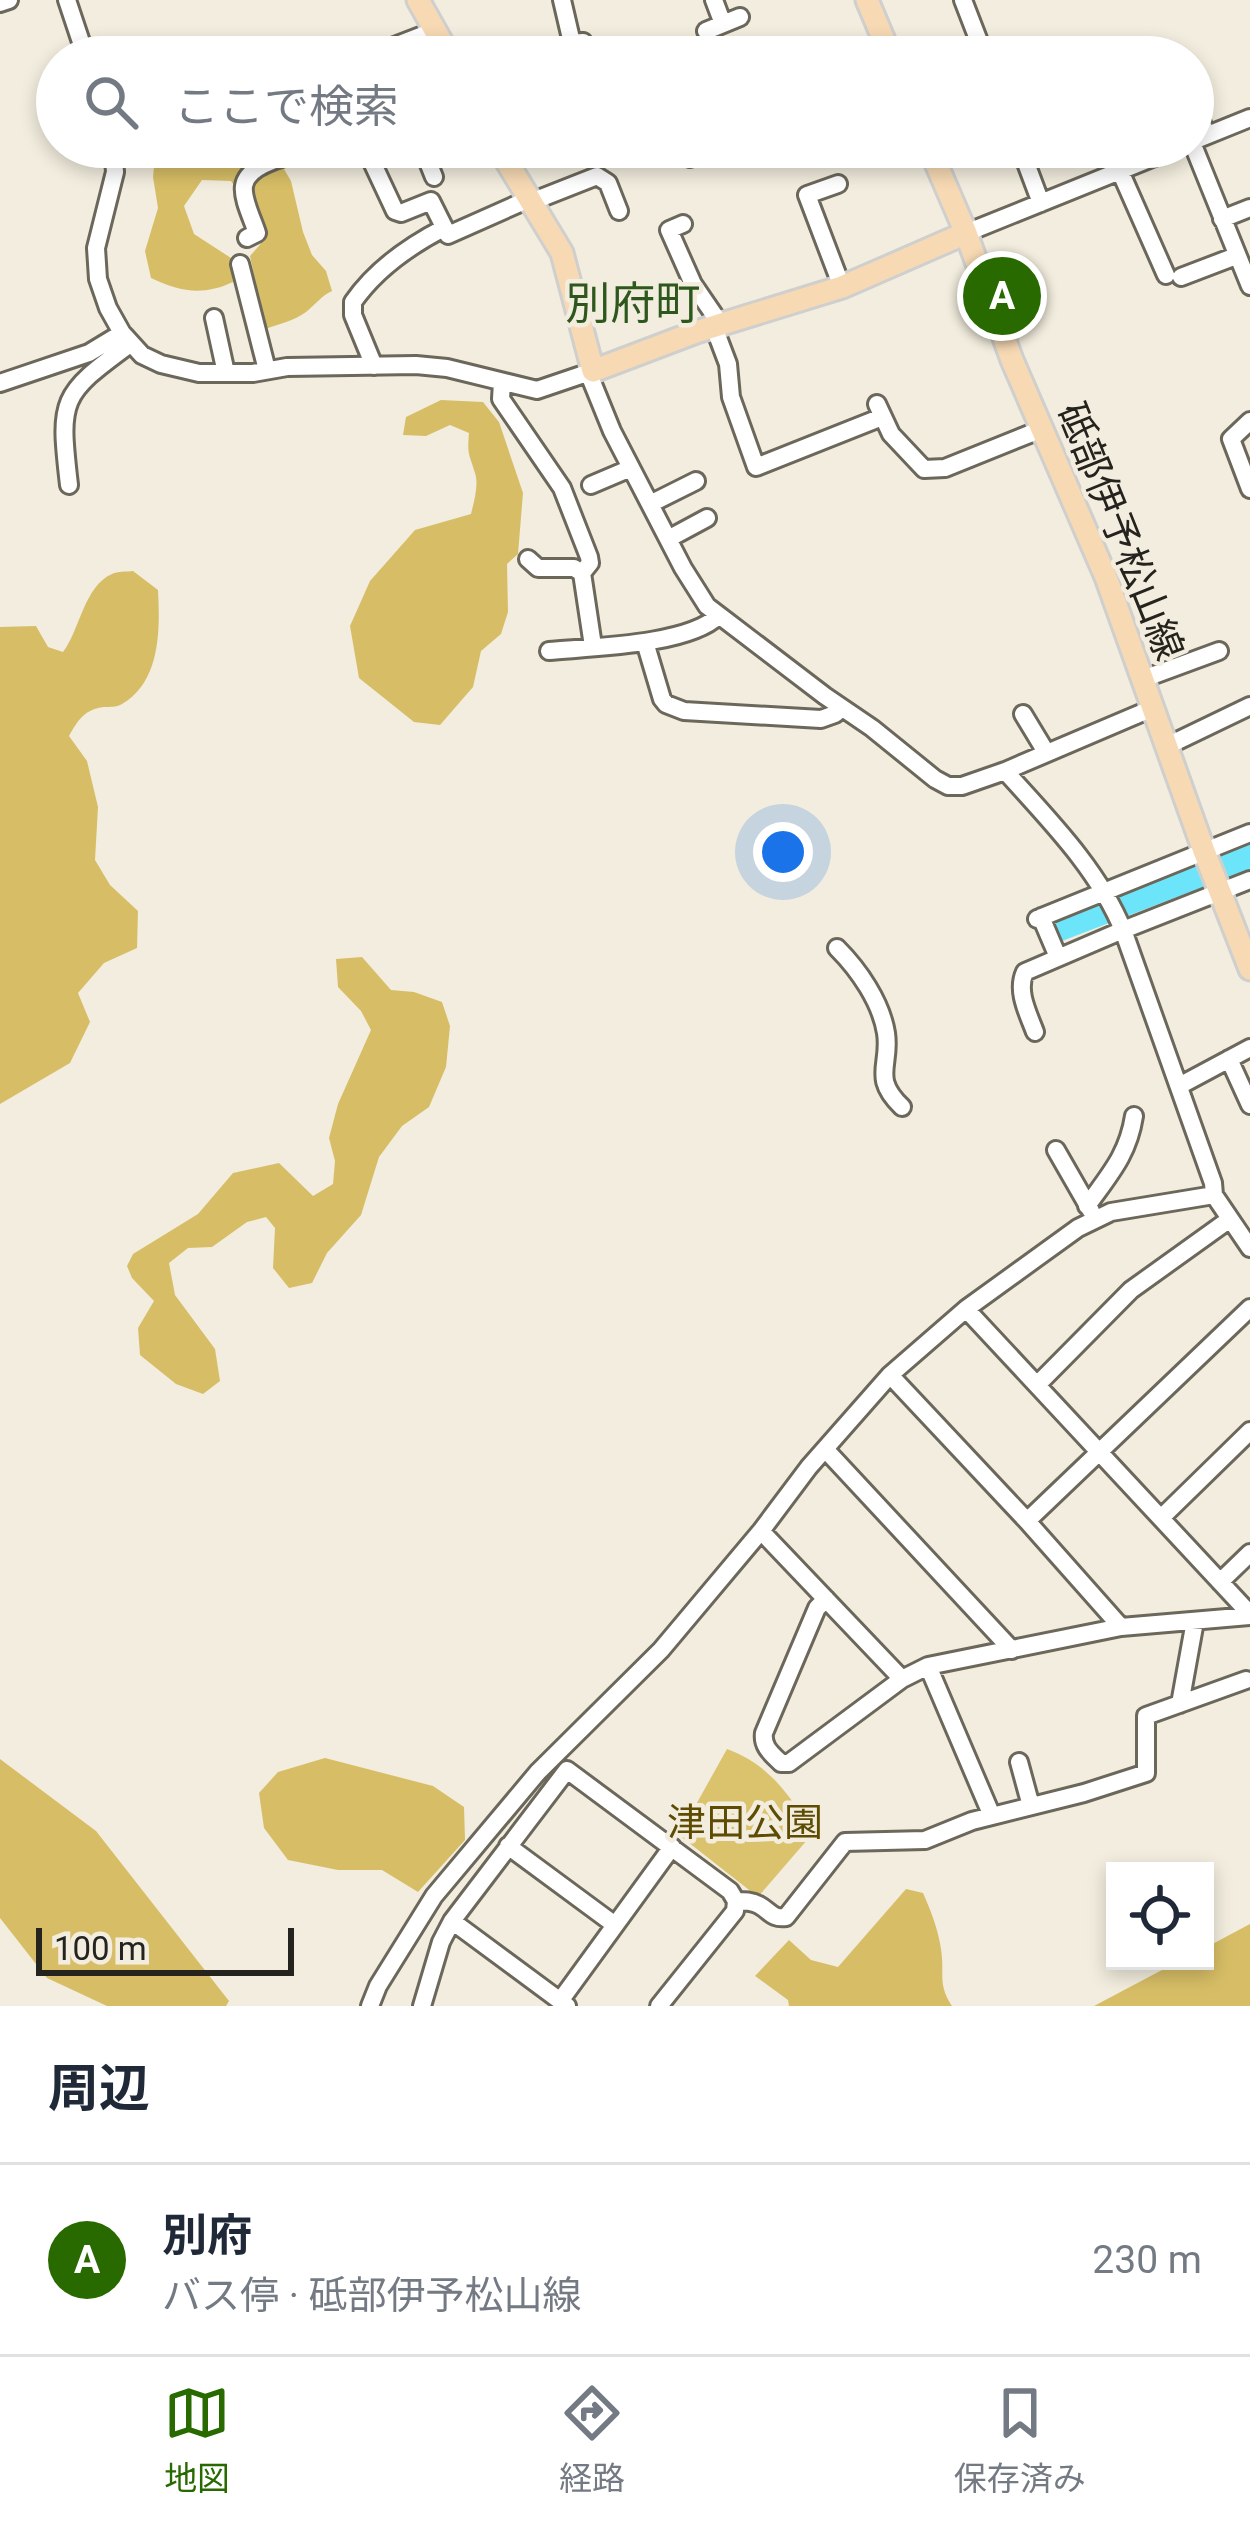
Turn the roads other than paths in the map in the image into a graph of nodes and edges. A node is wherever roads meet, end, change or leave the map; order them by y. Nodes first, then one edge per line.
1 (9, 0) edge
2 (67, 0) edge
3 (418, 0) edge
4 (562, 0) edge
5 (714, 0) edge
6 (868, 0) edge
7 (963, 0) edge
8 (0, 3) edge
9 (723, 24) dead end
10 (436, 30) junction
11 (79, 36) edge
12 (420, 36) edge
13 (439, 36) edge
14 (570, 36) edge
15 (883, 36) edge
16 (977, 36) edge
17 (1250, 118) edge
18 (1214, 134) edge
19 (115, 168) edge
20 (260, 168) edge
21 (374, 168) edge
22 (430, 168) edge
23 (511, 168) edge
24 (938, 168) edge
25 (1028, 168) edge
26 (1127, 168) edge
27 (1206, 168) edge
28 (1120, 171) junction
29 (434, 177) dead end
30 (838, 184) dead end
31 (530, 200) junction
32 (1041, 203) junction
33 (1250, 208) edge
34 (619, 211) dead end
35 (1222, 219) junction
36 (683, 224) dead end
37 (444, 228) junction
38 (966, 233) junction
39 (247, 238) dead end
40 (1242, 258) edge
41 (240, 264) dead end
42 (1250, 286) edge
43 (842, 287) junction
44 (214, 318) dead end
45 (718, 326) junction
46 (126, 339) junction
47 (374, 366) junction
48 (267, 370) junction
49 (591, 371) junction
50 (226, 373) junction
51 (0, 382) edge
52 (502, 382) junction
53 (1250, 421) edge
54 (1042, 429) junction
55 (631, 468) junction
56 (1223, 480) dead end
57 (1247, 480) edge
58 (697, 481) dead end
59 (69, 485) dead end
60 (591, 485) dead end
61 (650, 504) junction
62 (707, 518) dead end
63 (668, 539) junction
64 (528, 560) dead end
65 (582, 573) junction
66 (718, 616) junction
67 (645, 641) junction
68 (593, 646) junction
69 (549, 651) dead end
70 (1219, 651) dead end
71 (1143, 679) junction
72 (1250, 706) edge
73 (842, 707) junction
74 (1153, 708) junction
75 (1023, 714) dead end
76 (1167, 746) junction
77 (1046, 752) junction
78 (1005, 771) junction
79 (1250, 833) edge
80 (1205, 854) junction
81 (1250, 880) edge
82 (1218, 888) junction
83 (1107, 894) junction
84 (1122, 927) junction
85 (837, 948) dead end
86 (1056, 954) junction
87 (1250, 966) edge
88 (1034, 1032) dead end
89 (1250, 1048) edge
90 (1228, 1059) junction
91 (1179, 1086) junction
92 (1250, 1105) edge
93 (902, 1107) dead end
94 (1134, 1116) dead end
95 (1056, 1150) dead end
96 (1214, 1195) junction
97 (1092, 1213) junction
98 (1230, 1219) junction
99 (1250, 1248) edge
100 (1250, 1308) edge
101 (966, 1309) junction
102 (890, 1376) junction
103 (1037, 1385) junction
104 (1250, 1431) edge
105 (825, 1449) junction
106 (1101, 1454) junction
107 (1161, 1518) junction
108 (1028, 1521) junction
109 (761, 1531) junction
110 (1250, 1553) edge
111 (1220, 1582) junction
112 (826, 1599) junction
113 (1250, 1615) edge
114 (1196, 1621) junction
115 (1121, 1627) junction
116 (1012, 1650) junction
117 (928, 1666) junction
118 (902, 1679) junction
119 (1246, 1680) dead end
120 (1180, 1704) junction
121 (563, 1761) junction
122 (1019, 1762) dead end
123 (1031, 1806) junction
124 (992, 1816) junction
125 (508, 1846) junction
126 (672, 1847) junction
127 (736, 1901) junction
128 (452, 1921) junction
129 (615, 1925) junction
130 (563, 2003) edge
131 (370, 2006) edge
132 (422, 2006) edge
133 (659, 2006) edge

1 - 8 street
2 - 11 street
3 - 10 main road
4 - 14 street
5 - 9 street
6 - 15 main road
7 - 16 street
10 - 12 street
10 - 13 main road
17 - 18 street
19 - 46 street
20 - 39 street
21 - 37 street
22 - 29 street
23 - 31 main road
24 - 38 main road, 砥部伊予松山線
25 - 32 street
26 - 28 street
27 - 35 street
28 - 32 street
28 - 40 street
30 - 43 street
31 - 34 street
31 - 37 street
31 - 49 main road
32 - 38 street
33 - 35 street
35 - 40 street
36 - 45 street
37 - 47 street
38 - 43 main road
38 - 54 main road, 砥部伊予松山線
40 - 42 street
41 - 48 street
43 - 45 main road
44 - 50 street
45 - 49 main road
45 - 54 street
46 - 50 street
46 - 51 street
46 - 59 street
47 - 48 street
47 - 52 street
48 - 50 street
49 - 52 street
49 - 55 street
52 - 65 street
53 - 57 street
54 - 71 main road, 砥部伊予松山線
55 - 60 street
55 - 61 street
56 - 57 street
58 - 61 street
61 - 63 street
62 - 63 street
63 - 66 street
64 - 65 street
65 - 68 street
66 - 67 street
66 - 73 street
67 - 68 street
67 - 73 street
68 - 69 street
70 - 71 street
71 - 74 main road, 砥部伊予松山線
72 - 76 street
73 - 78 street
74 - 76 main road, 砥部伊予松山線
74 - 77 street
75 - 77 street
76 - 80 main road, 砥部伊予松山線
77 - 78 street
78 - 83 street
79 - 80 street
80 - 82 main road, 砥部伊予松山線
80 - 83 street
81 - 82 street
82 - 84 street
82 - 87 main road
83 - 84 street
83 - 86 street
84 - 86 street
84 - 91 street
85 - 93 street
86 - 88 street
89 - 90 street
90 - 91 street
90 - 92 street
91 - 96 street
94 - 97 street
95 - 97 street
96 - 97 street
96 - 98 street
97 - 101 street
98 - 99 street
98 - 103 street
100 - 106 street
101 - 102 street
101 - 103 street
102 - 105 street
102 - 108 street
103 - 106 street
104 - 107 street
105 - 109 street
105 - 116 street
106 - 107 street
106 - 108 street
107 - 111 street
108 - 115 street
109 - 112 street
109 - 121 street
110 - 111 street
111 - 113 street
112 - 118 street
112 - 118 street
113 - 114 street
114 - 115 street
114 - 120 street
115 - 116 street
116 - 117 street
117 - 118 street
117 - 124 street
119 - 120 street
120 - 123 street
121 - 125 street
121 - 126 street
121 - 131 street
122 - 123 street
123 - 124 street
124 - 127 street
125 - 128 street
125 - 129 street
126 - 127 street
126 - 129 street
127 - 133 street
128 - 130 street
128 - 132 street
129 - 130 street

